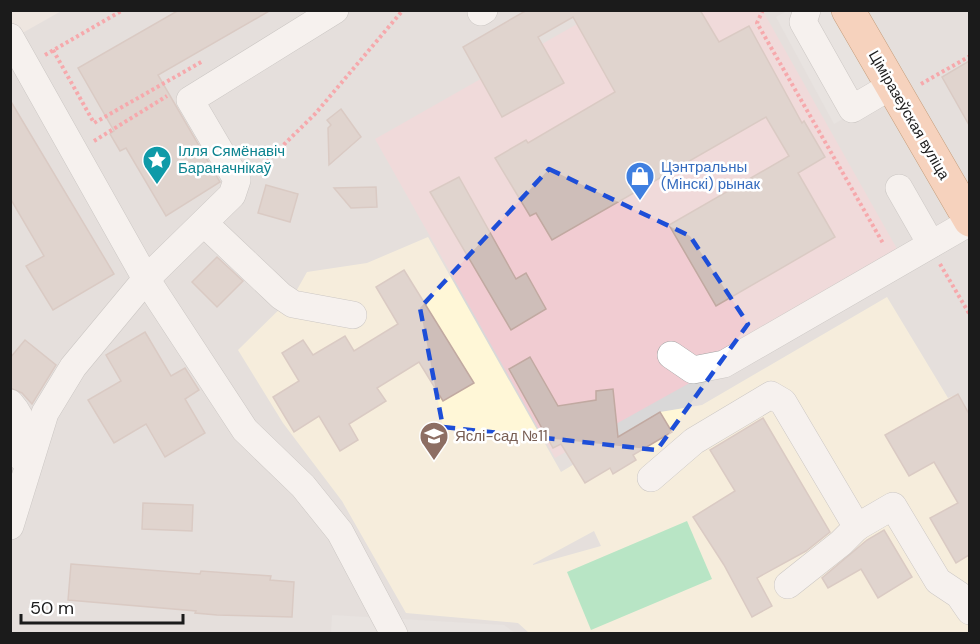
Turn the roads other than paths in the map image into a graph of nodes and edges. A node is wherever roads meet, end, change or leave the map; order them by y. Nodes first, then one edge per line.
1 (335, 10) edge
2 (807, 10) edge
3 (848, 10) edge
4 (10, 37) edge
5 (904, 87) junction
6 (899, 188) dead end
7 (969, 221) edge
8 (205, 224) junction
9 (921, 250) junction
10 (146, 279) junction
11 (353, 315) dead end
12 (670, 355) dead end
13 (10, 403) edge
14 (651, 478) dead end
15 (14, 518) edge
16 (857, 527) junction
17 (788, 585) dead end
18 (969, 611) edge
19 (391, 626) edge

1 - 8 street
2 - 5 street
3 - 5 main road, Ціміразеўская вуліца
4 - 10 street
5 - 7 main road, Ціміразеўская вуліца
6 - 9 street
7 - 9 street
8 - 10 street
8 - 11 street
9 - 12 street
10 - 15 street
10 - 19 street
13 - 15 street
14 - 16 street
16 - 17 street
16 - 18 street

